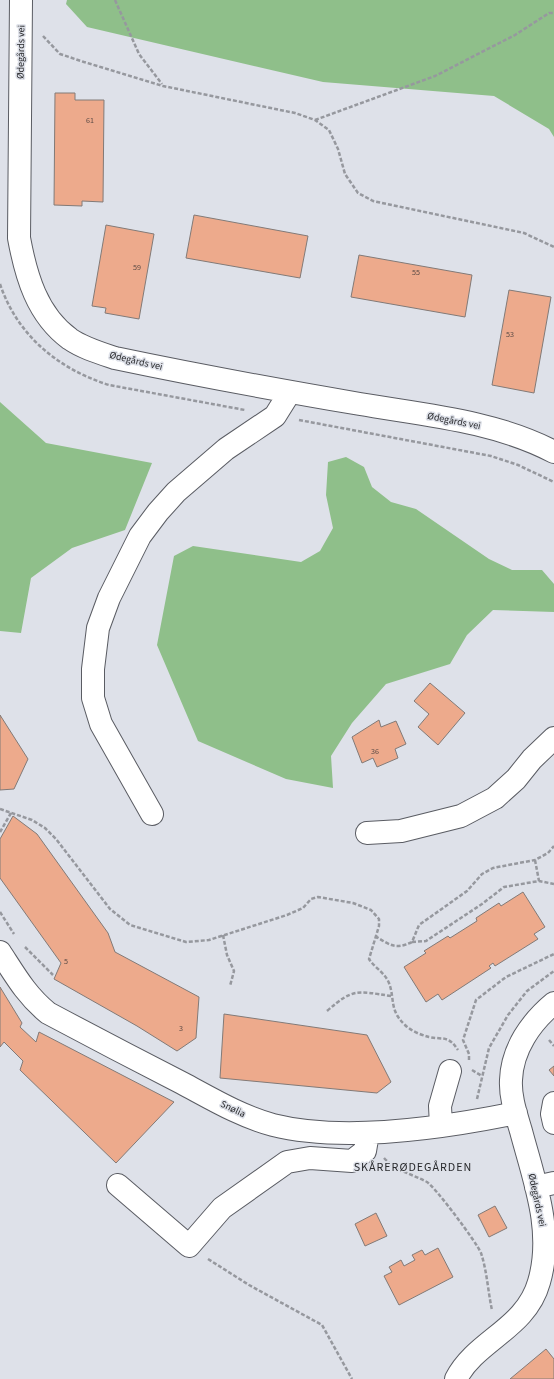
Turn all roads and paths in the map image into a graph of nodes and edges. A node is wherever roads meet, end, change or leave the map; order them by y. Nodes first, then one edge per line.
1 (21, 0) edge
2 (115, 0) edge
3 (554, 13) edge
4 (42, 34) dead end
5 (163, 86) junction
6 (315, 120) junction
7 (554, 247) edge
8 (290, 392) junction
9 (553, 447) edge
10 (554, 738) edge
11 (0, 809) edge
12 (11, 813) junction
13 (152, 814) dead end
14 (0, 832) edge
15 (368, 834) dead end
16 (554, 846) edge
17 (535, 860) junction
18 (539, 881) junction
19 (554, 884) edge
20 (0, 912) edge
21 (223, 935) junction
22 (375, 936) junction
23 (412, 942) junction
24 (22, 944) dead end
25 (8, 945) edge
26 (554, 954) edge
27 (53, 975) dead end
28 (230, 986) dead end
29 (391, 996) junction
30 (554, 1004) edge
31 (327, 1010) dead end
32 (469, 1061) dead end
33 (460, 1065) junction
34 (482, 1076) dead end
35 (554, 1103) edge
36 (516, 1113) junction
37 (554, 1123) edge
38 (441, 1126) junction
39 (368, 1133) junction
40 (381, 1152) dead end
41 (118, 1185) dead end
42 (545, 1185) edge
43 (189, 1246) junction
44 (547, 1277) edge
45 (493, 1315) dead end
46 (352, 1379) edge
47 (456, 1379) edge

1 - 8 street, Ødegårds vei
2 - 5 path
3 - 6 path
4 - 5 path
5 - 6 path
6 - 7 path
8 - 9 street, Ødegårds vei
8 - 13 street
10 - 15 street
11 - 12 path
12 - 14 path
12 - 21 path
16 - 17 path
17 - 18 path
17 - 23 path
18 - 19 path
18 - 23 path
20 - 25 path
21 - 22 path
21 - 28 path
22 - 23 path
22 - 29 path
24 - 27 path
25 - 39 street, Snølia
26 - 32 path
29 - 31 path
29 - 33 path
30 - 36 street, Ødegårds vei
33 - 34 path
33 - 38 street
35 - 37 street
36 - 38 street, Snølia
36 - 42 street, Ødegårds vei
38 - 39 street, Snølia
39 - 43 street
40 - 45 path
41 - 43 street
42 - 44 street, Ødegårds vei
43 - 46 path
44 - 47 street, Ødegårds vei

